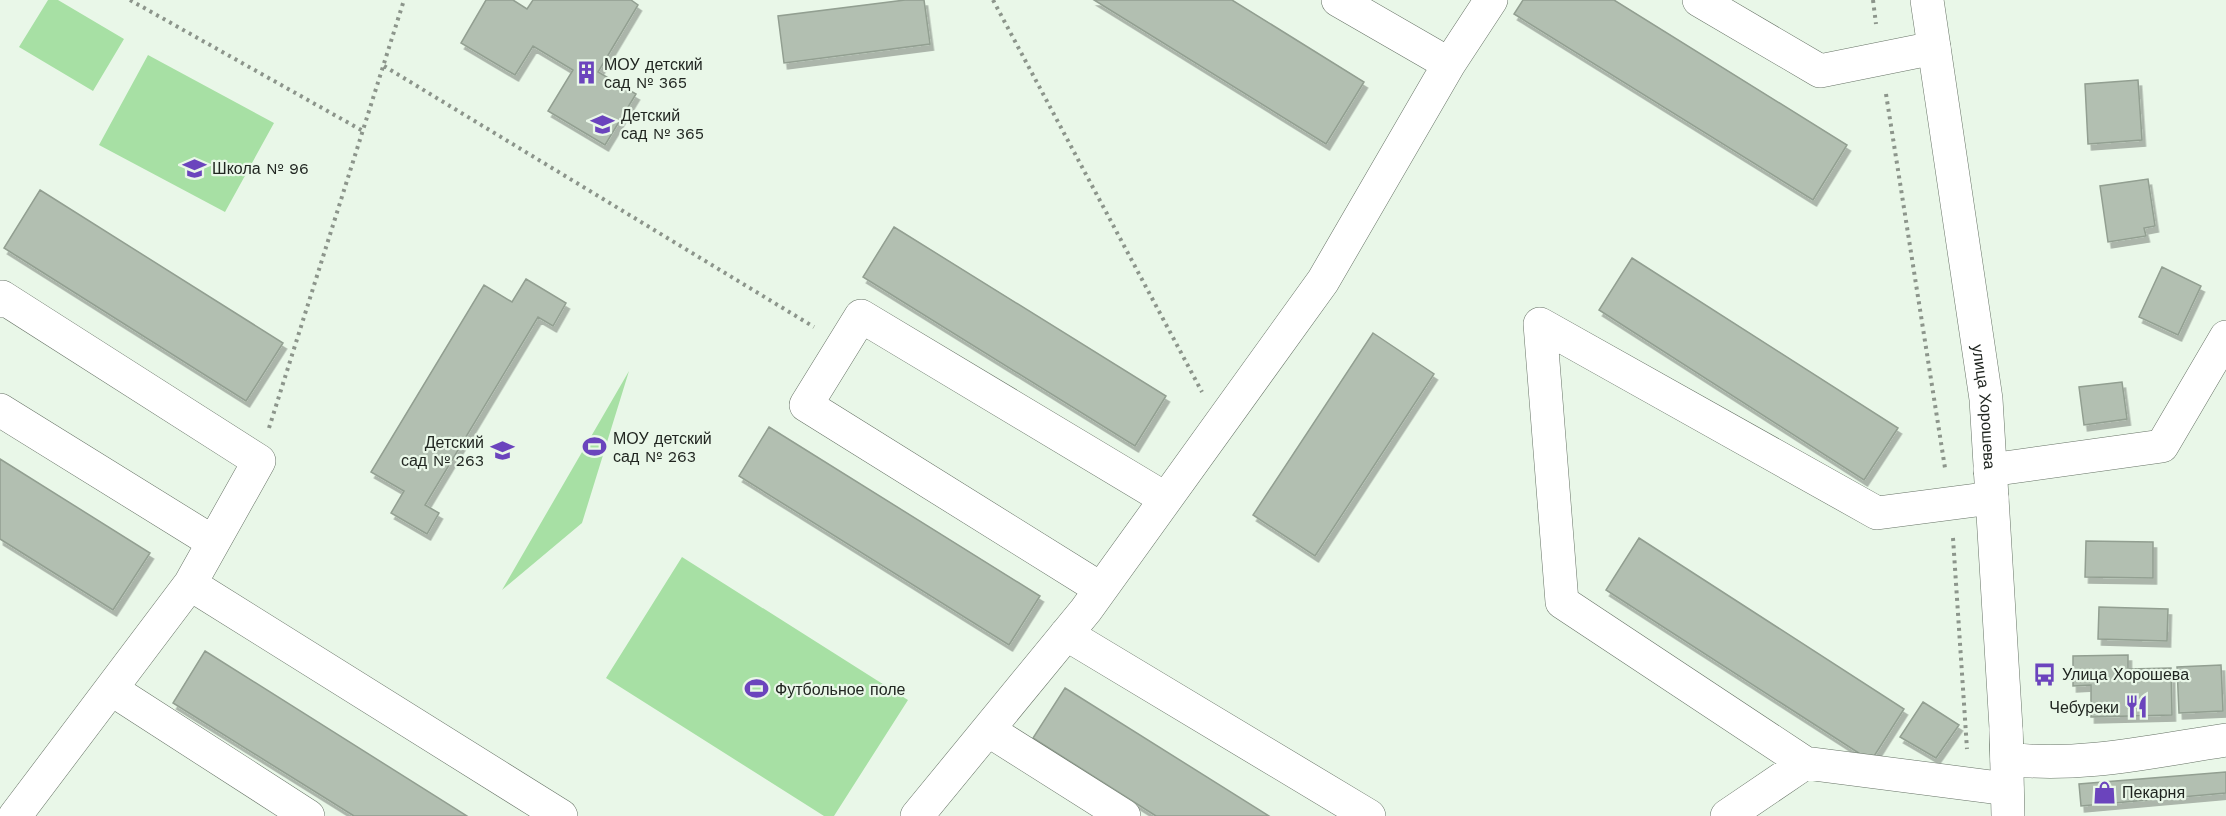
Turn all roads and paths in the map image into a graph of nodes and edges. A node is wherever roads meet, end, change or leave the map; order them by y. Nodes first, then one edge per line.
1 (130, 0) edge
2 (404, 0) edge
3 (993, 0) edge
4 (1338, 0) edge
5 (1491, 0) edge
6 (1699, 0) edge
7 (1873, 0) edge
8 (1927, 0) edge
9 (1934, 48) junction
10 (1881, 59) junction
11 (1449, 64) junction
12 (384, 66) junction
13 (363, 131) junction
14 (0, 301) edge
15 (2226, 337) edge
16 (843, 345) junction
17 (0, 410) edge
18 (1219, 424) junction
19 (259, 461) junction
20 (1991, 484) junction
21 (1166, 499) junction
22 (1950, 504) junction
23 (213, 542) junction
24 (190, 584) junction
25 (1101, 589) junction
26 (1066, 634) junction
27 (111, 689) junction
28 (2006, 728) junction
29 (988, 730) junction
30 (2226, 740) edge
31 (1805, 763) junction
32 (1970, 784) junction
33 (2007, 803) edge
34 (15, 816) edge
35 (308, 816) edge
36 (561, 816) edge
37 (917, 816) edge
38 (1124, 816) edge
39 (1369, 816) edge
40 (1727, 816) edge

1 - 13 path
2 - 12 path
3 - 18 path
4 - 11 main road
5 - 11 main road
6 - 10 main road
7 - 10 path
8 - 9 main road, улица Хорошева
9 - 10 main road
9 - 20 main road, улица Хорошева
10 - 22 path
11 - 18 main road
12 - 13 path
12 - 16 path
13 - 19 path
14 - 19 main road
15 - 20 main road
16 - 21 main road
16 - 25 main road
17 - 23 main road
18 - 21 main road
19 - 23 main road
20 - 22 main road
20 - 28 main road, улица Хорошева
21 - 25 main road
22 - 31 main road
22 - 32 path
23 - 24 main road
24 - 27 main road
24 - 36 main road
25 - 26 main road
26 - 29 main road
26 - 39 main road
27 - 34 main road
27 - 35 main road
28 - 30 main road
28 - 33 main road, улица Хорошева
29 - 37 main road
29 - 38 main road
31 - 32 main road
31 - 40 main road
32 - 33 main road

